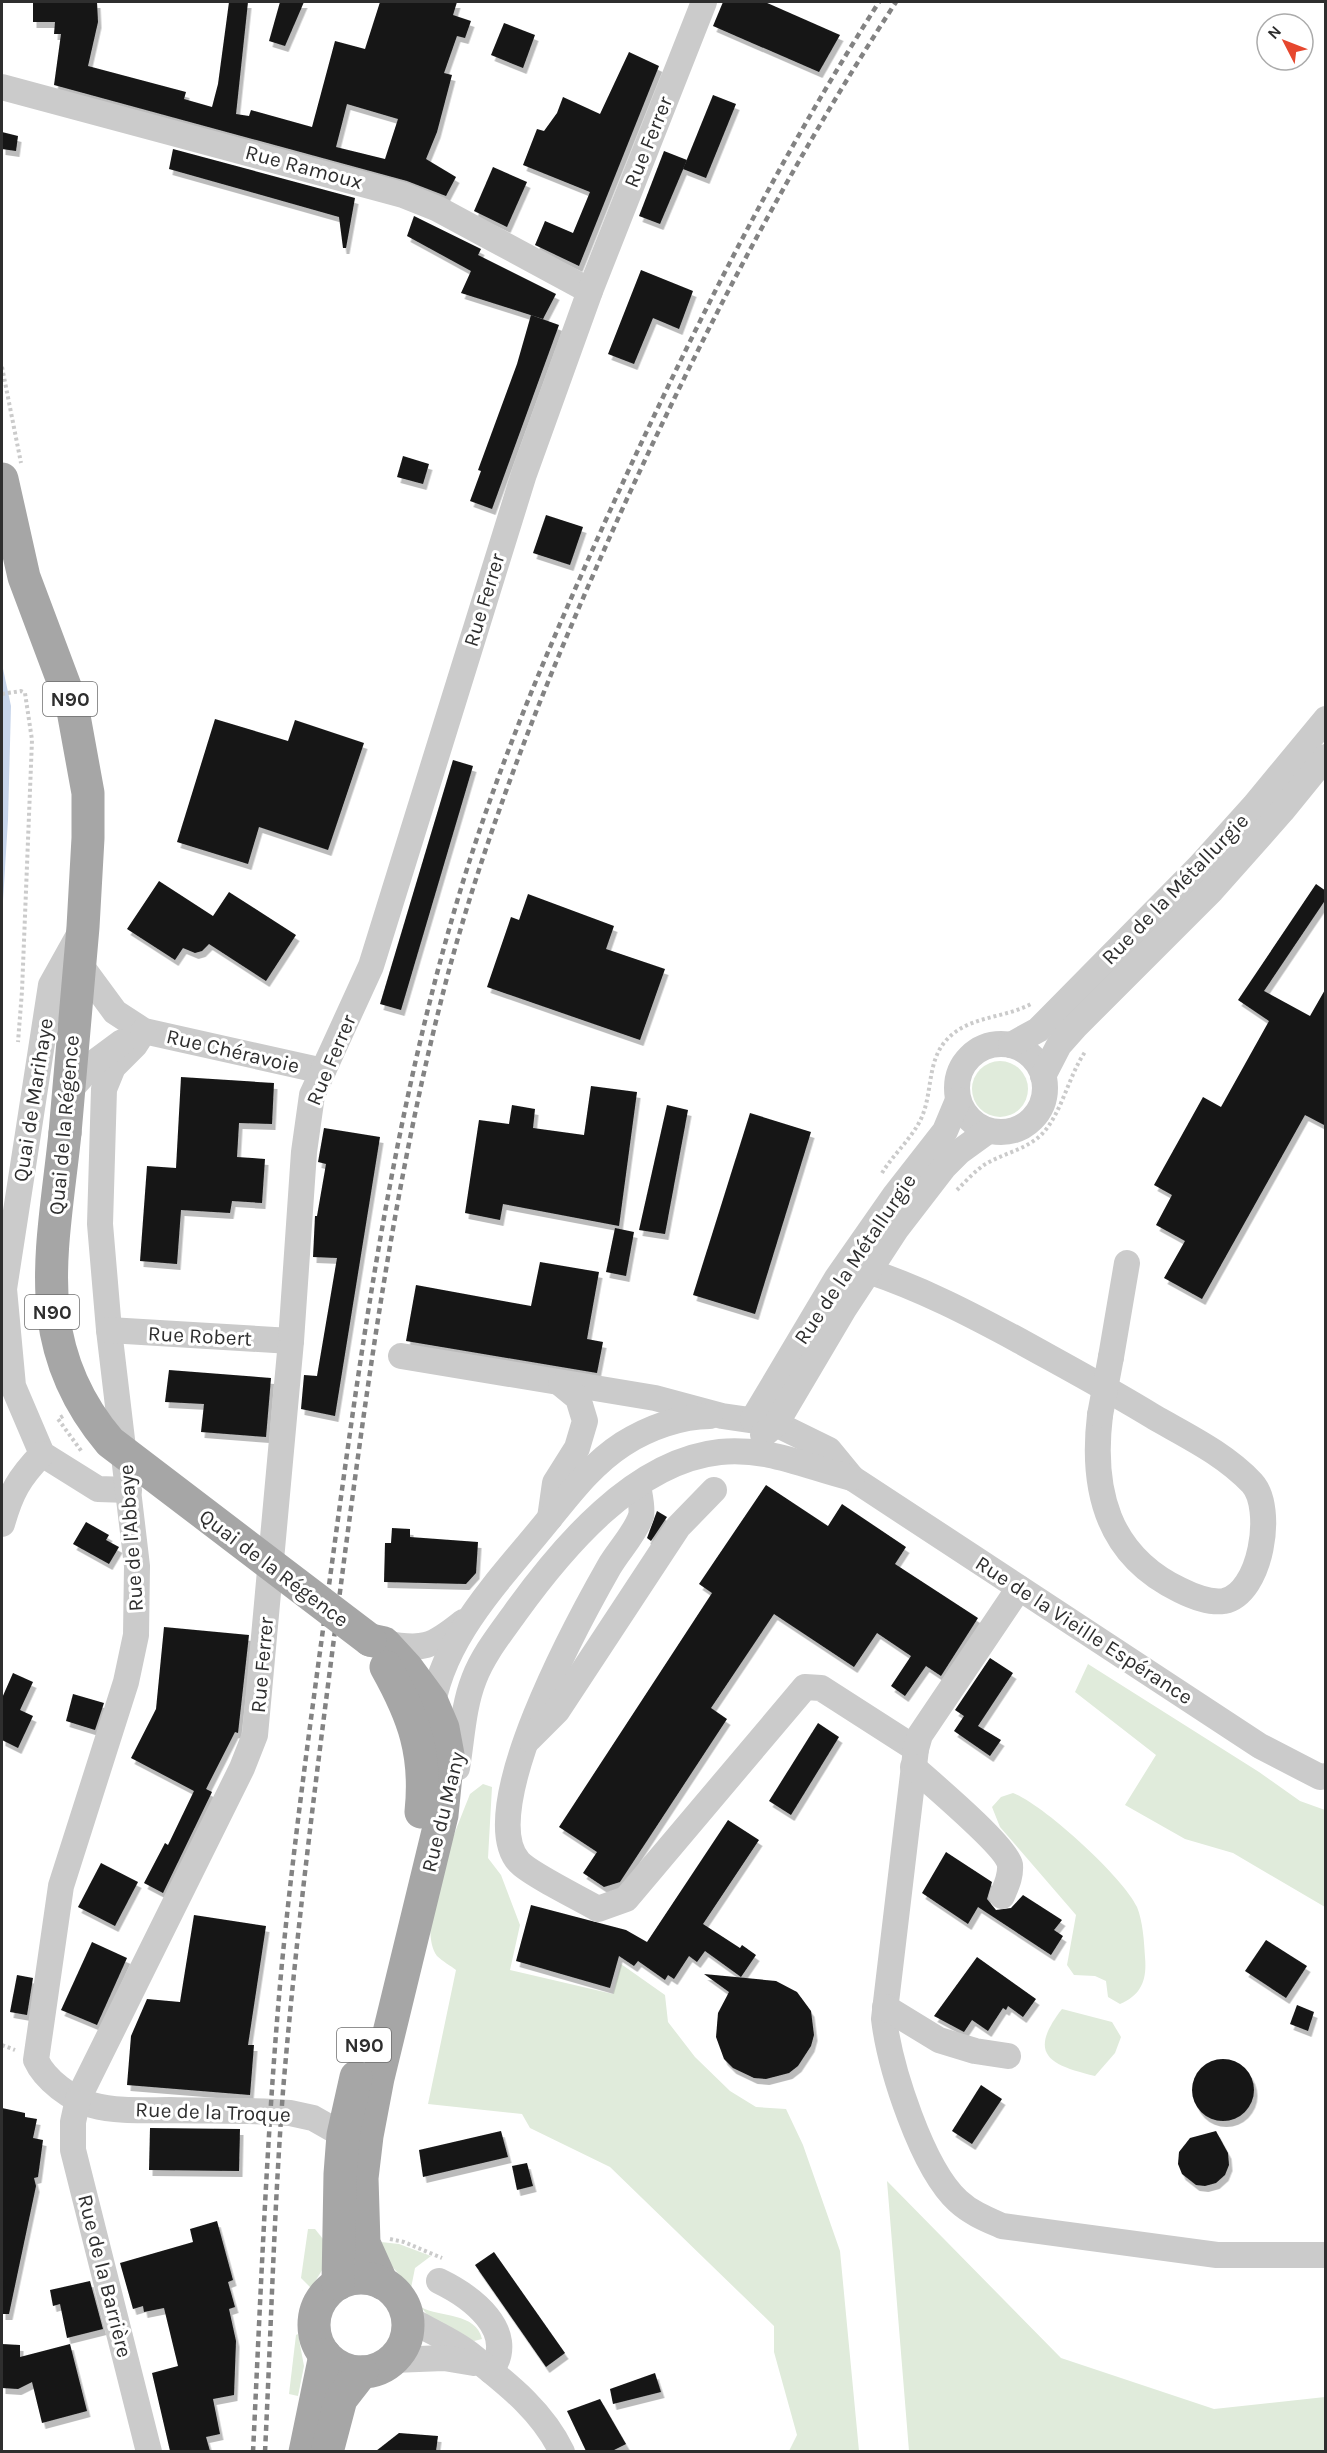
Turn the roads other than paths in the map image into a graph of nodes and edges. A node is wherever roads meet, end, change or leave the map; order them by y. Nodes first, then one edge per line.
1 (704, 2) edge
2 (2, 87) edge
3 (590, 291) junction
4 (2, 479) edge
5 (1326, 719) edge
6 (1326, 757) edge
7 (83, 927) junction
8 (79, 963) junction
9 (144, 1031) junction
10 (1011, 1045) junction
11 (323, 1071) junction
12 (1043, 1076) junction
13 (68, 1092) junction
14 (958, 1100) junction
15 (988, 1131) junction
16 (1127, 1263) dead end
17 (868, 1271) junction
18 (109, 1330) junction
19 (291, 1341) junction
20 (401, 1356) dead end
21 (561, 1384) junction
22 (722, 1416) junction
23 (765, 1422) junction
24 (721, 1452) junction
25 (42, 1454) junction
26 (852, 1478) junction
27 (638, 1485) junction
28 (129, 1490) junction
29 (714, 1490) dead end
30 (550, 1519) junction
31 (2, 1524) edge
32 (1019, 1588) junction
33 (472, 1614) junction
34 (377, 1642) junction
35 (432, 1702) junction
36 (523, 1745) junction
37 (915, 1758) junction
38 (1324, 1781) edge
39 (432, 1813) junction
40 (1002, 1896) dead end
41 (885, 2007) junction
42 (1008, 2056) dead end
43 (78, 2099) junction
44 (344, 2135) junction
45 (1326, 2255) edge
46 (444, 2271) road end
47 (382, 2283) junction
48 (338, 2284) junction
49 (408, 2318) junction
50 (325, 2355) junction
51 (393, 2360) junction
52 (486, 2367) junction
53 (362, 2372) junction
54 (149, 2451) edge
55 (305, 2451) edge
56 (327, 2451) edge
57 (562, 2451) edge

1 - 3 street, Rue Ferrer
2 - 3 street, Rue Ramoux
3 - 11 street, Rue Ferrer
4 - 7 main road, Quai de la Régence / N90
5 - 10 street, Rue de la Métallurgie
6 - 12 street, Rue de la Métallurgie
7 - 8 main road, Quai de la Régence / N90
7 - 25 street, Quai de Marihaye
8 - 9 street
8 - 13 main road, Quai de la Régence / N90
9 - 11 street, Rue Chéravoie
9 - 13 street
9 - 18 street, Rue de l'Abbaye
10 - 12 street
10 - 14 street, Rue de la Métallurgie
11 - 19 street, Rue Ferrer
12 - 15 street, Rue de la Métallurgie
13 - 34 main road, Quai de la Régence / N90, bridge
14 - 15 street
14 - 23 street, Rue de la Métallurgie
15 - 17 street, Rue de la Métallurgie
16 - 17 street, bridge
17 - 23 street, Rue de la Métallurgie
18 - 19 street, Rue Robert
18 - 28 street, Rue de l'Abbaye
19 - 43 street, Rue Ferrer
20 - 21 street, Rue de la Vieille Espérance
21 - 22 street, Rue de la Vieille Espérance
21 - 30 street
22 - 23 street, Rue de la Vieille Espérance
22 - 30 street
23 - 24 street
23 - 26 street, Rue de la Vieille Espérance
24 - 26 street, Rue de la Vieille Espérance
24 - 27 street, Rue du Many
25 - 28 street
25 - 31 street
26 - 32 street, Rue de la Vieille Espérance
27 - 36 street
27 - 39 street, Rue du Many
28 - 43 street, Rue de l'Abbaye
29 - 36 street
30 - 33 street
32 - 37 street
32 - 38 street, Rue de la Vieille Espérance
33 - 34 street
33 - 35 street
34 - 35 main road, N90
34 - 39 main road, N90
35 - 39 main road, N90
36 - 37 street
37 - 40 street
37 - 41 street
39 - 44 main road, Rue du Many / N90
39 - 47 main road, Rue du Many / N90
41 - 42 street
41 - 45 street
43 - 44 street, Rue de la Troque
43 - 54 street, Rue de la Barrière
44 - 48 main road, Rue du Many / N90
46 - 52 street
47 - 48 main road
47 - 49 main road, Rue du Many
48 - 50 main road
49 - 51 main road
49 - 52 street
50 - 53 main road
50 - 55 main road
51 - 52 street
51 - 53 main road
52 - 57 street
53 - 56 main road

